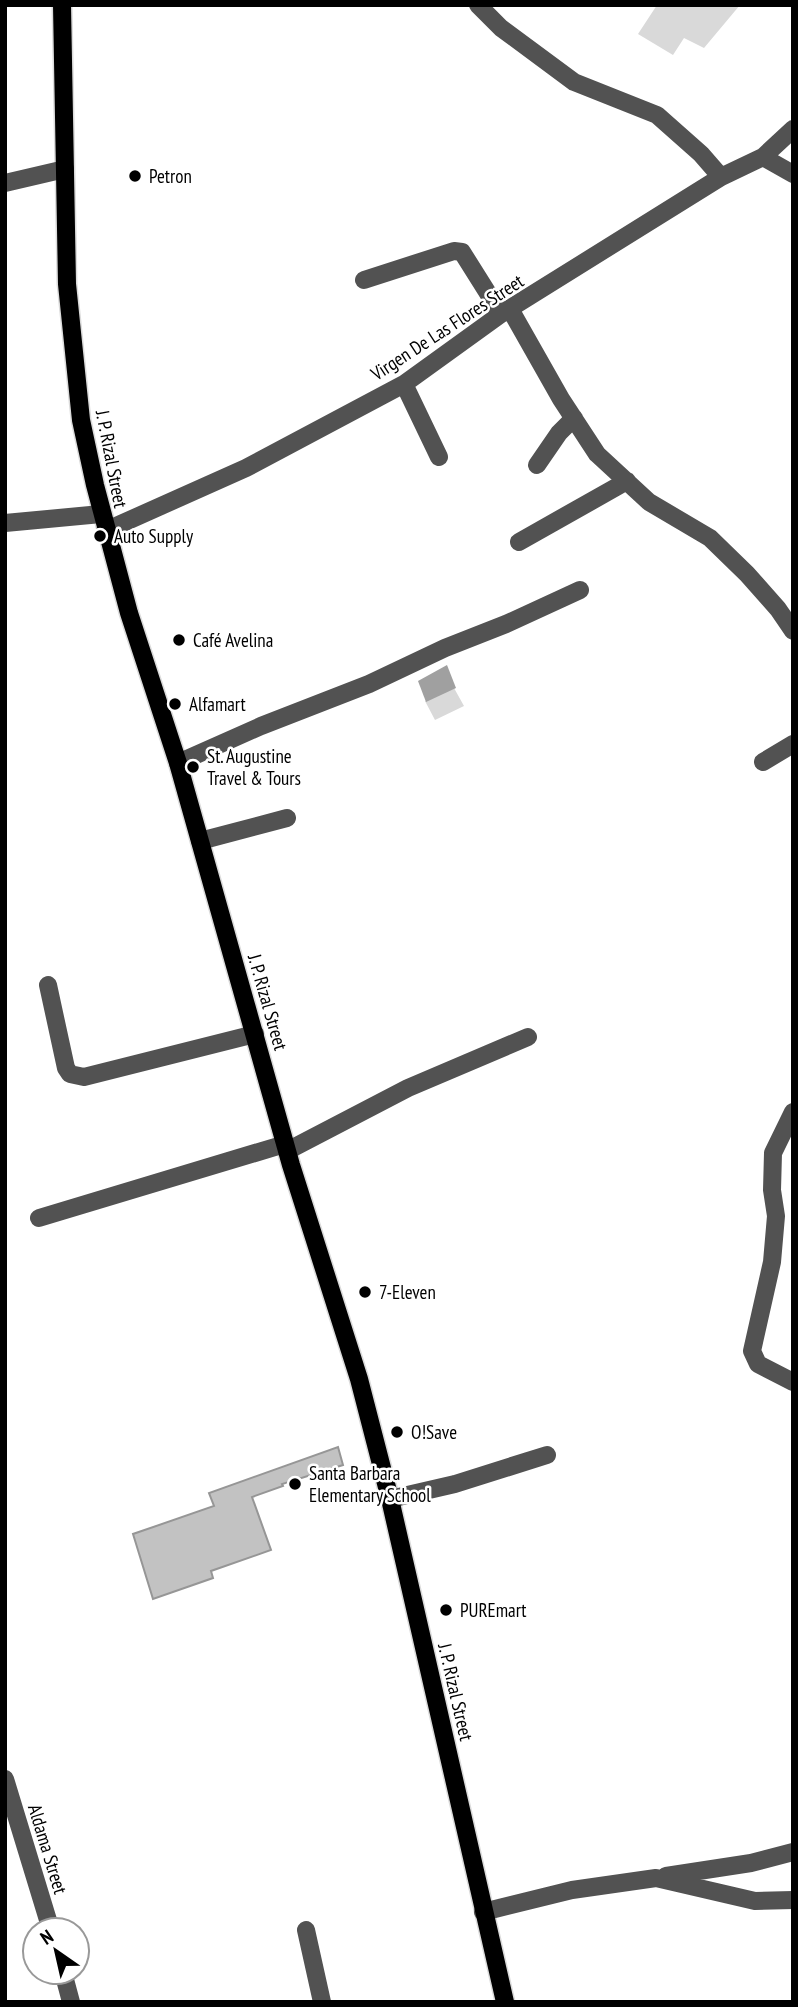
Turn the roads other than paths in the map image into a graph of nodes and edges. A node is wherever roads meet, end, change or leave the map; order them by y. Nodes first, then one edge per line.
1 (62, 5) edge
2 (478, 5) edge
3 (793, 129) edge
4 (763, 157) junction
5 (65, 169) junction
6 (793, 174) edge
7 (722, 177) junction
8 (5, 183) edge
9 (364, 280) dead end
10 (506, 312) junction
11 (404, 384) junction
12 (573, 418) junction
13 (439, 457) dead end
14 (537, 465) dead end
15 (627, 481) junction
16 (103, 522) junction
17 (5, 523) edge
18 (519, 542) dead end
19 (580, 590) dead end
20 (793, 631) edge
21 (793, 744) edge
22 (763, 762) dead end
23 (178, 763) junction
24 (286, 818) dead end
25 (200, 841) junction
26 (48, 985) dead end
27 (255, 1034) junction
28 (528, 1037) dead end
29 (793, 1112) edge
30 (286, 1147) junction
31 (39, 1218) dead end
32 (793, 1382) edge
33 (547, 1455) dead end
34 (390, 1499) junction
35 (5, 1780) edge
36 (793, 1852) edge
37 (656, 1878) junction
38 (793, 1900) edge
39 (483, 1912) junction
40 (47, 1916) edge
41 (306, 1930) dead end
42 (322, 2002) edge
43 (505, 2002) edge

1 - 5 main road, J. P. Rizal Street
2 - 7 street
3 - 4 street, Virgen De Las Flores Street
4 - 6 street
4 - 7 street, Virgen De Las Flores Street
5 - 8 street
5 - 16 main road, J. P. Rizal Street
7 - 10 street, Virgen De Las Flores Street
9 - 10 street
10 - 11 street, Virgen De Las Flores Street
10 - 12 street
11 - 13 street
11 - 16 street, Virgen De Las Flores Street
12 - 14 street
12 - 15 street
15 - 18 street
15 - 20 street
16 - 17 street, Virgen De Las Flores Street
16 - 23 main road, J. P. Rizal Street
19 - 23 street
21 - 22 street
23 - 25 main road, J. P. Rizal Street
24 - 25 street
25 - 27 main road, J. P. Rizal Street
26 - 27 street
27 - 30 main road, J. P. Rizal Street
28 - 30 street
29 - 32 street
30 - 31 street
30 - 34 main road, J. P. Rizal Street
33 - 34 street
34 - 39 main road, J. P. Rizal Street
35 - 40 street, Aldama Street
36 - 37 street
37 - 38 street
37 - 39 street
39 - 43 main road, J. P. Rizal Street
41 - 42 street

